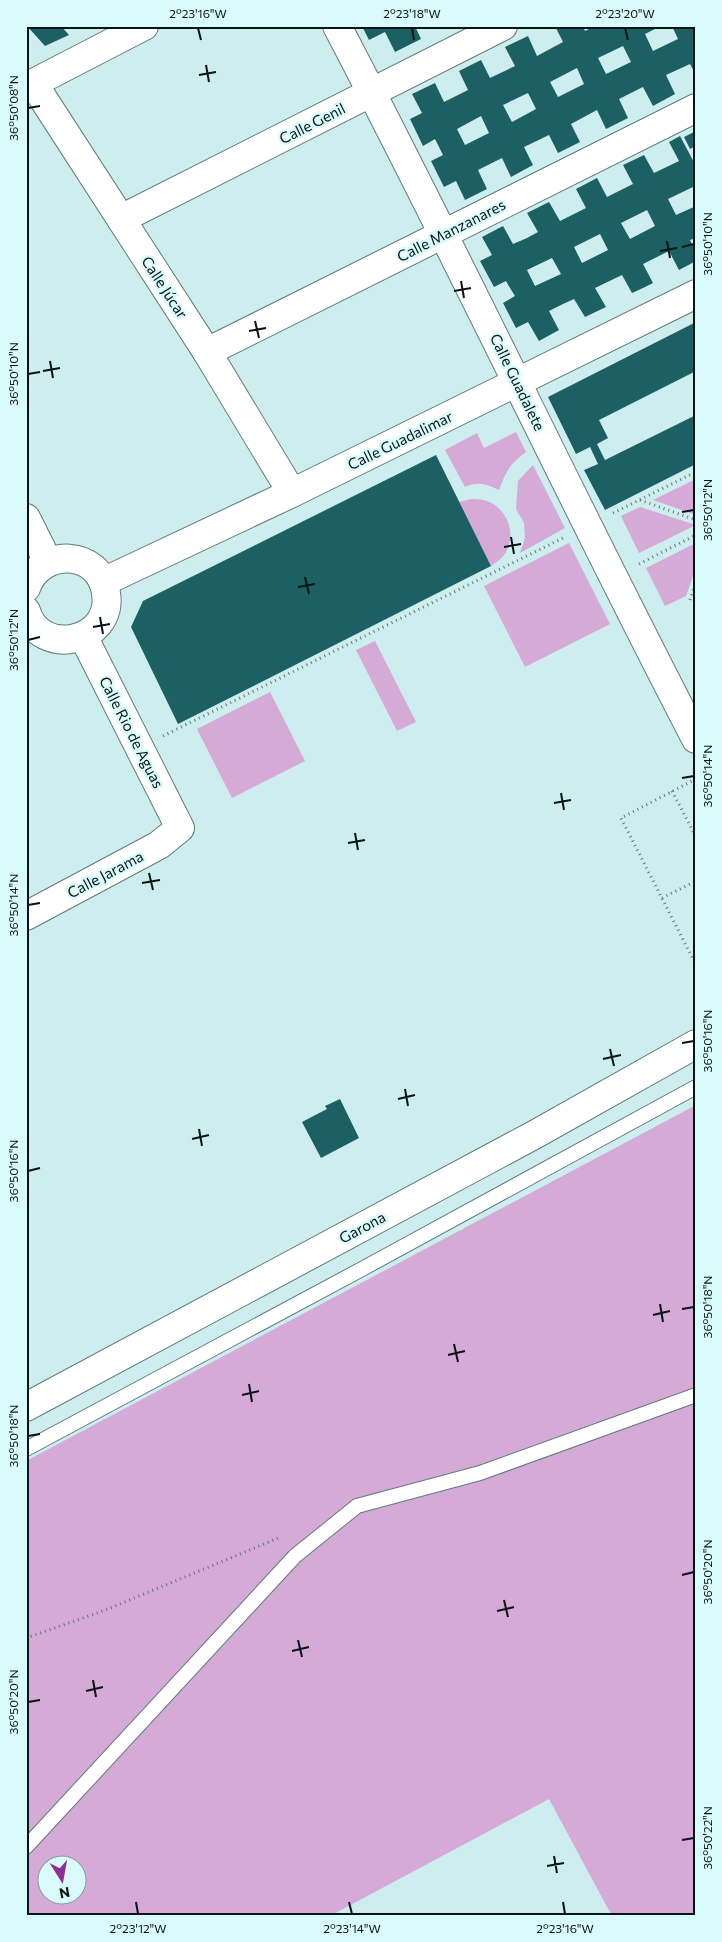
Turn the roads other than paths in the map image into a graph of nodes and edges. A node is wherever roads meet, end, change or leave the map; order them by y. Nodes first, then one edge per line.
1 (144, 26) edge
2 (337, 26) edge
3 (502, 26) edge
4 (30, 85) edge
5 (372, 92) junction
6 (696, 108) edge
7 (120, 219) junction
8 (444, 234) junction
9 (696, 294) edge
10 (207, 352) junction
11 (518, 382) junction
12 (292, 493) junction
13 (26, 518) edge
14 (48, 562) junction
15 (103, 582) junction
16 (26, 588) edge
17 (28, 620) edge
18 (83, 636) junction
19 (696, 739) edge
20 (180, 828) joint
21 (26, 916) edge
22 (696, 1044) edge
23 (696, 1087) edge
24 (696, 1395) edge
25 (26, 1407) edge
26 (26, 1448) edge
27 (26, 1847) edge

1 - 4 street
2 - 5 street, Calle Guadalete
3 - 5 street, Calle Genil
4 - 7 street, Calle Júcar
5 - 7 street, Calle Genil
5 - 8 street, Calle Guadalete
6 - 8 street, Calle Manzanares
7 - 10 street, Calle Júcar
8 - 10 street, Calle Manzanares
8 - 11 street, Calle Guadalete
9 - 11 street, Calle Guadalimar
10 - 12 street, Calle Júcar
11 - 12 street, Calle Guadalimar
11 - 19 street, Calle Guadalete
12 - 15 street, Calle Guadalimar
13 - 14 street
14 - 15 street
14 - 16 street
15 - 18 street
17 - 18 street
18 - 20 street, Calle Rio de Aguas
20 - 21 street, Calle Jarama
22 - 25 street, Garona
23 - 26 lane
24 - 27 lane

